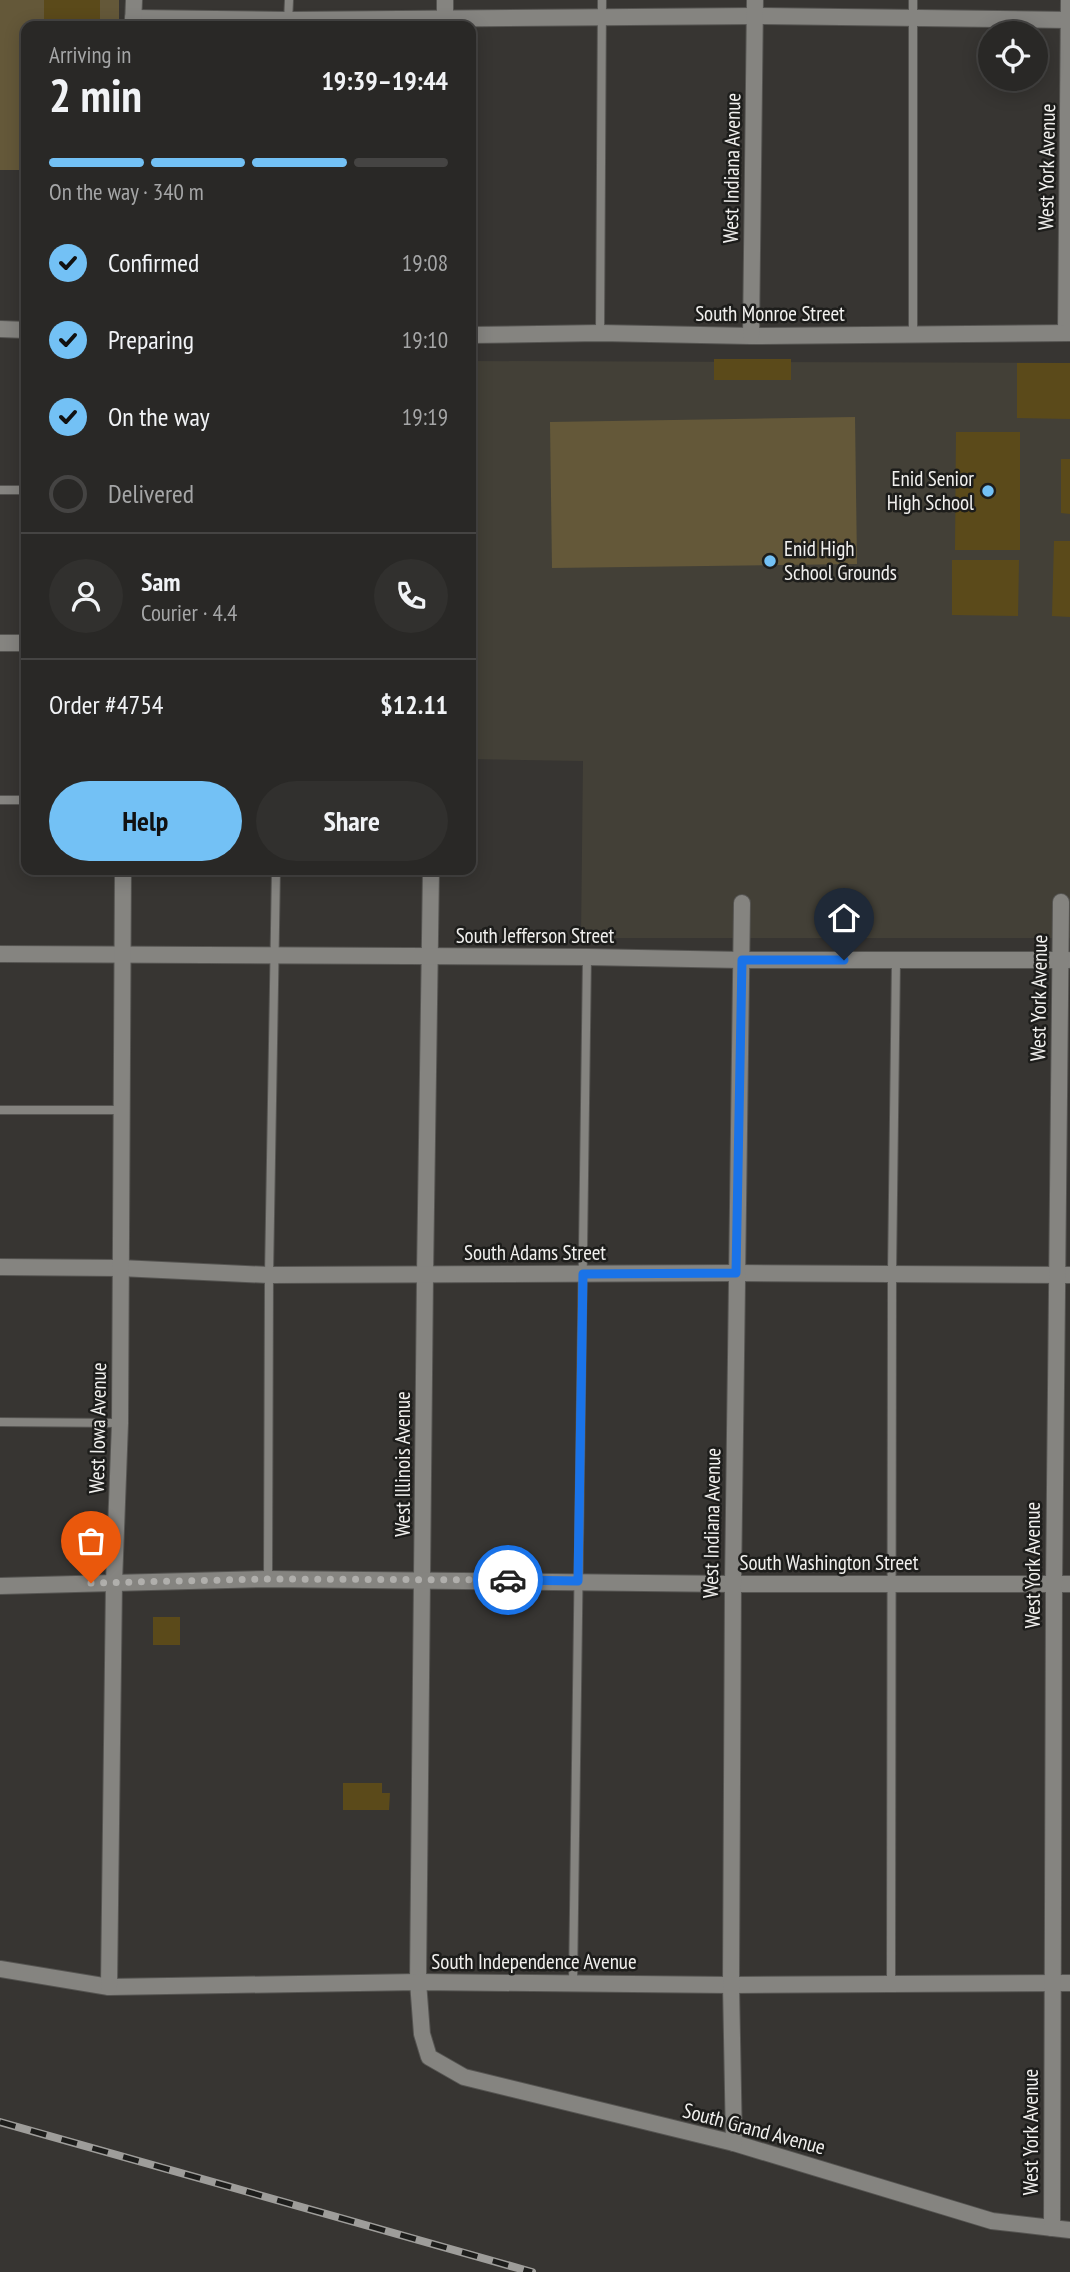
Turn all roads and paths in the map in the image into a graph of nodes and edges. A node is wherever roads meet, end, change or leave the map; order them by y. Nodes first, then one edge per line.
1 (134, 0) edge
2 (289, 0) edge
3 (445, 0) edge
4 (603, 0) edge
5 (913, 0) edge
6 (1069, 0) edge
7 (755, 8) edge
8 (602, 17) junction
9 (912, 18) junction
10 (1069, 20) edge
11 (133, 21) edge
12 (288, 21) edge
13 (445, 21) edge
14 (476, 21) edge
15 (0, 329) edge
16 (21, 330) edge
17 (600, 333) junction
18 (1068, 333) edge
19 (476, 335) edge
20 (913, 335) junction
21 (751, 336) junction
22 (0, 490) edge
23 (21, 490) edge
24 (0, 643) edge
25 (21, 643) edge
26 (0, 800) edge
27 (21, 800) edge
28 (123, 875) edge
29 (276, 875) edge
30 (432, 875) edge
31 (1061, 902) dead end
32 (742, 903) dead end
33 (0, 954) edge
34 (123, 954) junction
35 (275, 956) junction
36 (431, 957) junction
37 (587, 957) junction
38 (742, 960) junction
39 (1065, 960) edge
40 (896, 961) junction
41 (0, 1110) edge
42 (120, 1110) junction
43 (0, 1267) edge
44 (120, 1268) junction
45 (736, 1273) junction
46 (583, 1274) junction
47 (892, 1274) junction
48 (269, 1275) junction
49 (425, 1275) junction
50 (1063, 1275) edge
51 (0, 1422) edge
52 (120, 1423) junction
53 (268, 1579) junction
54 (423, 1580) junction
55 (578, 1581) junction
56 (114, 1582) junction
57 (733, 1584) junction
58 (892, 1584) junction
59 (1062, 1584) edge
60 (0, 1586) edge
61 (0, 1969) edge
62 (418, 1982) junction
63 (573, 1983) junction
64 (1052, 1983) junction
65 (1070, 1983) edge
66 (731, 1984) junction
67 (891, 1984) junction
68 (109, 1987) junction
69 (429, 2057) joint
70 (734, 2143) junction
71 (1052, 2228) junction
72 (1070, 2230) edge

1 - 11 street
2 - 12 lane
3 - 13 street
4 - 8 lane
5 - 9 lane
6 - 10 street, West York Avenue
7 - 8 street
7 - 9 street
7 - 21 street, West Indiana Avenue
8 - 14 street
8 - 17 lane
9 - 10 street
9 - 20 lane
10 - 18 street, West York Avenue
15 - 16 street
17 - 19 street, South Monroe Street
17 - 21 street, South Monroe Street
18 - 20 street, South Monroe Street
20 - 21 street, South Monroe Street
22 - 23 lane
24 - 25 street
26 - 27 lane
28 - 34 street, West Iowa Avenue
29 - 35 lane
30 - 36 street, West Illinois Avenue
31 - 39 street, West York Avenue
32 - 38 street, West Indiana Avenue
33 - 34 street, South Jefferson Street
34 - 35 street, South Jefferson Street
34 - 42 street, West Iowa Avenue
35 - 36 street, South Jefferson Street
35 - 48 lane
36 - 37 street, South Jefferson Street
36 - 49 street, West Illinois Avenue
37 - 38 street, South Jefferson Street
37 - 46 lane
38 - 40 street, South Jefferson Street
38 - 45 street, West Indiana Avenue
39 - 40 street, South Jefferson Street
39 - 50 street, West York Avenue
40 - 47 lane
41 - 42 lane
42 - 44 street, West Iowa Avenue
43 - 44 street, South Adams Street
44 - 48 street, South Adams Street
44 - 52 street, West Iowa Avenue
45 - 46 street, South Adams Street
45 - 47 street, South Adams Street
45 - 57 street, West Indiana Avenue
46 - 49 street, South Adams Street
46 - 55 lane
47 - 50 street, South Adams Street
47 - 58 lane
48 - 49 street, South Adams Street
48 - 53 lane
49 - 54 street, West Illinois Avenue
50 - 59 street, West York Avenue
51 - 52 lane
52 - 56 street, West Iowa Avenue
53 - 54 street, South Washington Street
53 - 56 street, South Washington Street
54 - 55 street, South Washington Street
54 - 62 street, West Illinois Avenue
55 - 57 street, South Washington Street
55 - 63 lane
56 - 60 street, South Washington Street
56 - 68 street, West Iowa Avenue
57 - 58 street, South Washington Street
57 - 66 street, West Indiana Avenue
58 - 59 street, South Washington Street
58 - 67 lane
59 - 64 street, West York Avenue
61 - 68 street, South Independence Avenue
62 - 63 street, South Independence Avenue
62 - 68 street, South Independence Avenue
62 - 69 street, West Illinois Avenue
63 - 66 street, South Independence Avenue
64 - 65 street, South Independence Avenue
64 - 67 street, South Independence Avenue
64 - 71 street, West York Avenue
66 - 67 street, South Independence Avenue
66 - 70 street, West Indiana Avenue
69 - 70 street, South Grand Avenue
70 - 71 street, South Grand Avenue
71 - 72 street, South Grand Avenue

